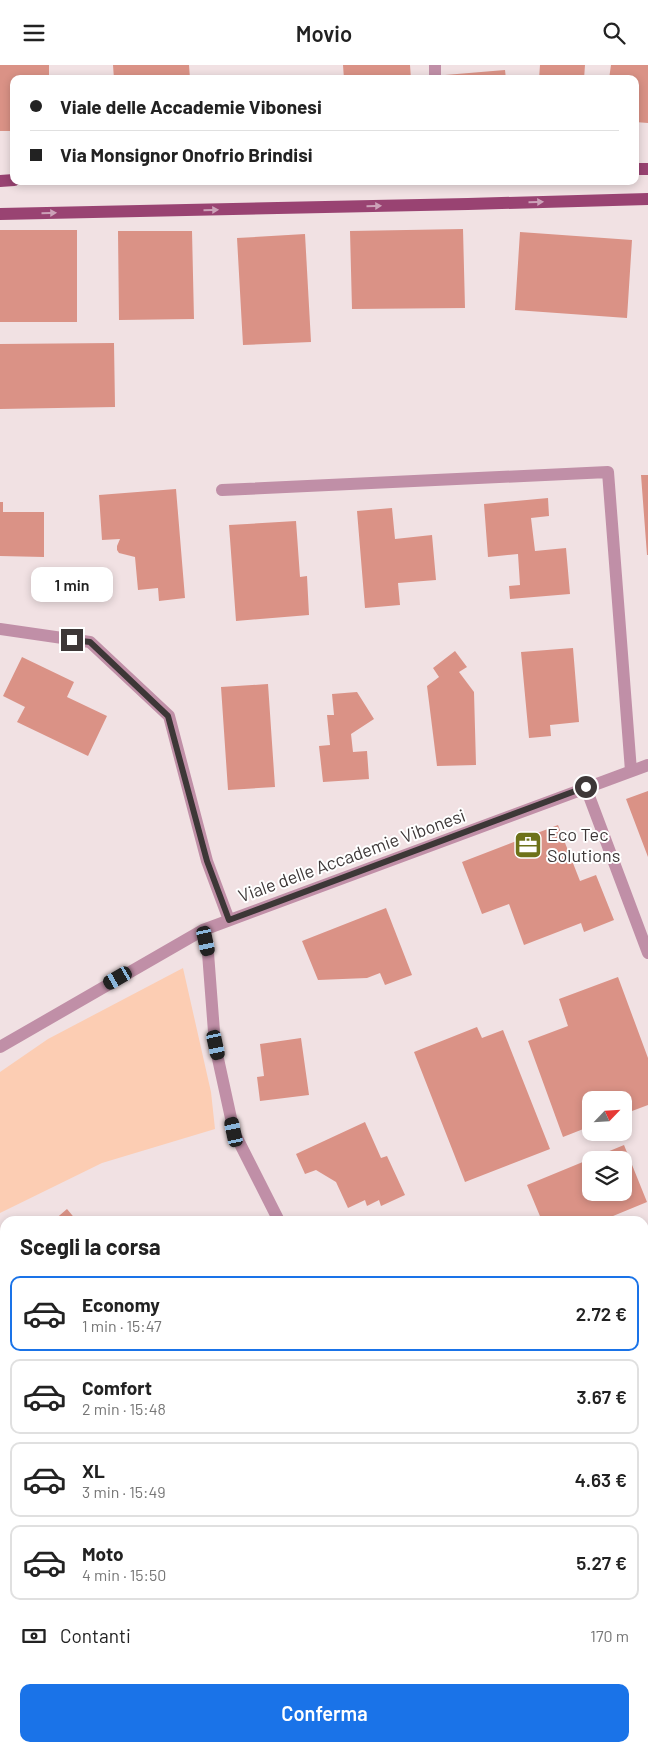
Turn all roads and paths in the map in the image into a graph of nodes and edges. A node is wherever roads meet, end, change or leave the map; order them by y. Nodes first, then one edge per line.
1 (648, 199) edge
2 (0, 214) edge
3 (222, 489) dead end
4 (0, 629) edge
5 (648, 765) edge
6 (631, 771) junction
7 (586, 787) junction
8 (229, 920) junction
9 (203, 930) junction
10 (648, 953) edge
11 (0, 1047) edge
12 (276, 1216) edge

2 -> 1 main road
3 - 6 street
4 - 8 street
5 - 6 street, Viale delle Accademie Vibonesi
6 - 7 street, Viale delle Accademie Vibonesi
7 - 8 street, Viale delle Accademie Vibonesi
7 - 10 street
8 - 9 street, Viale delle Accademie Vibonesi
9 - 11 street, Viale delle Accademie Vibonesi
9 - 12 street

